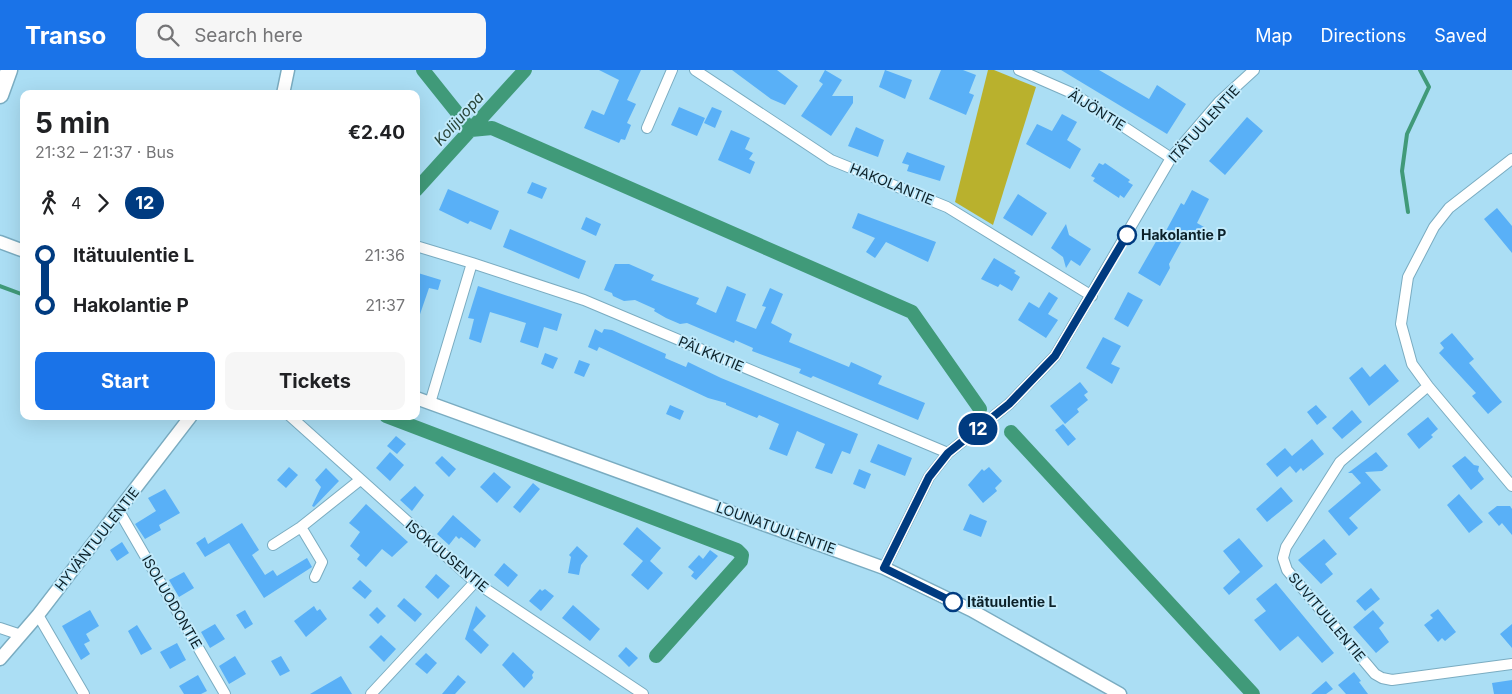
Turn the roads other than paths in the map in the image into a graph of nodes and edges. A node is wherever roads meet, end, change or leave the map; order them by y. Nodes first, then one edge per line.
1 (9, 70) edge
2 (288, 70) edge
3 (672, 70) edge
4 (695, 70) edge
5 (1019, 70) edge
6 (1254, 70) edge
7 (284, 90) edge
8 (0, 95) edge
9 (647, 128) dead end
10 (1171, 158) junction
11 (1512, 159) edge
12 (0, 242) edge
13 (420, 247) edge
14 (20, 250) edge
15 (472, 263) junction
16 (1092, 296) junction
17 (1428, 386) junction
18 (420, 399) edge
19 (430, 403) junction
20 (188, 420) edge
21 (294, 420) edge
22 (948, 453) junction
23 (360, 480) junction
24 (1512, 486) edge
25 (119, 511) junction
26 (301, 526) junction
27 (273, 544) dead end
28 (884, 568) junction
29 (315, 577) dead end
30 (474, 582) junction
31 (38, 615) junction
32 (0, 628) edge
33 (21, 635) junction
34 (0, 659) edge
35 (1512, 664) edge
36 (84, 694) edge
37 (225, 694) edge
38 (371, 694) edge
39 (643, 694) edge
40 (1120, 694) edge

1 - 8 main road
2 - 7 street
3 - 9 street
4 - 16 street, HAKOLANTIE
5 - 10 street, ÄIJÖNTIE
6 - 10 street, ITÄTUULENTIE
10 - 16 street, ITÄTUULENTIE
11 - 17 street
12 - 14 street
13 - 15 street, PÄLKKITIE
15 - 19 street
15 - 22 street, PÄLKKITIE
16 - 22 street, ITÄTUULENTIE
17 - 24 street
17 - 35 street, SUVITUULENTIE
18 - 19 street, LOUNATUULENTIE
19 - 28 street, LOUNATUULENTIE
20 - 25 street, HYVÄNTUULENTIE
21 - 23 street, ISOKUUSENTIE
22 - 28 street, ITÄTUULENTIE
23 - 26 street
23 - 30 street, ISOKUUSENTIE
25 - 31 street, HYVÄNTUULENTIE
25 - 37 street, ISOLUODONTIE
26 - 27 street
26 - 29 street
28 - 40 street, LOUNATUULENTIE
30 - 38 street
30 - 39 street, ISOKUUSENTIE
31 - 33 street, HYVÄNTUULENTIE
31 - 36 street
32 - 33 street
33 - 34 street, HYVÄNTUULENTIE

